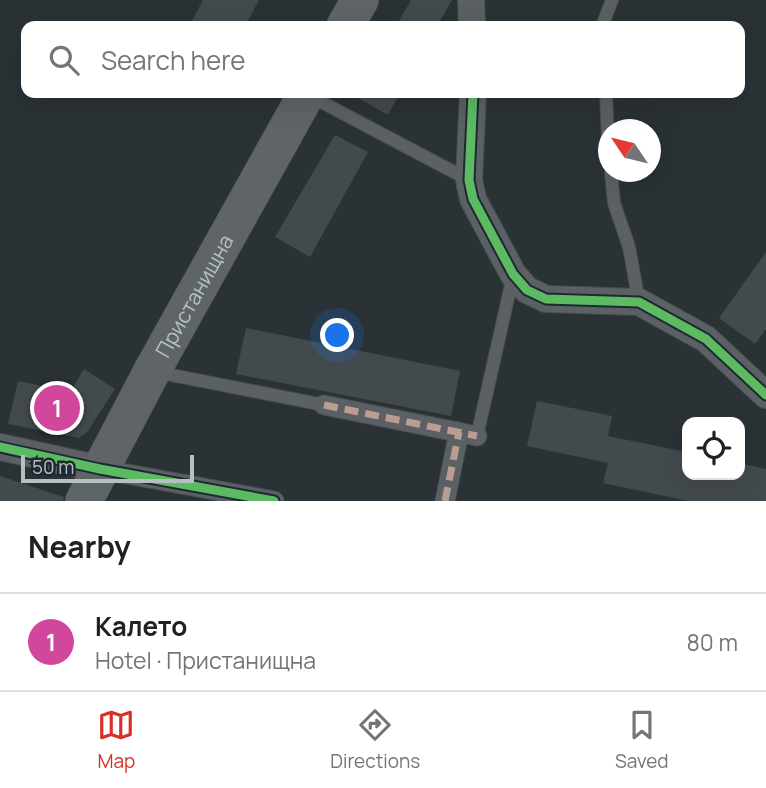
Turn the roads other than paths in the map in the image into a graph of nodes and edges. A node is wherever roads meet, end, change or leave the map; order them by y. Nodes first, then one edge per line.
1 (360, 0) edge
2 (471, 0) edge
3 (612, 0) edge
4 (348, 21) edge
5 (472, 21) edge
6 (604, 21) edge
7 (304, 98) edge
8 (316, 98) edge
9 (473, 98) edge
10 (606, 98) edge
11 (607, 119) edge
12 (469, 180) junction
13 (612, 182) edge
14 (513, 274) junction
15 (639, 302) junction
16 (152, 371) junction
17 (766, 395) edge
18 (324, 405) joint
19 (468, 434) junction
20 (0, 447) edge
21 (92, 485) edge
22 (274, 501) edge
23 (445, 501) edge

1 - 4 main road
2 - 5 street
3 - 6 lane
7 - 16 main road, Пристанищна
8 - 12 lane
9 - 12 street
10 - 11 lane
12 - 14 street
13 - 15 lane
14 - 15 street
14 - 19 lane
15 - 17 street
16 - 18 lane
16 - 21 main road, Пристанищна
18 - 19 street
19 - 23 street
20 - 21 street
21 - 22 street

